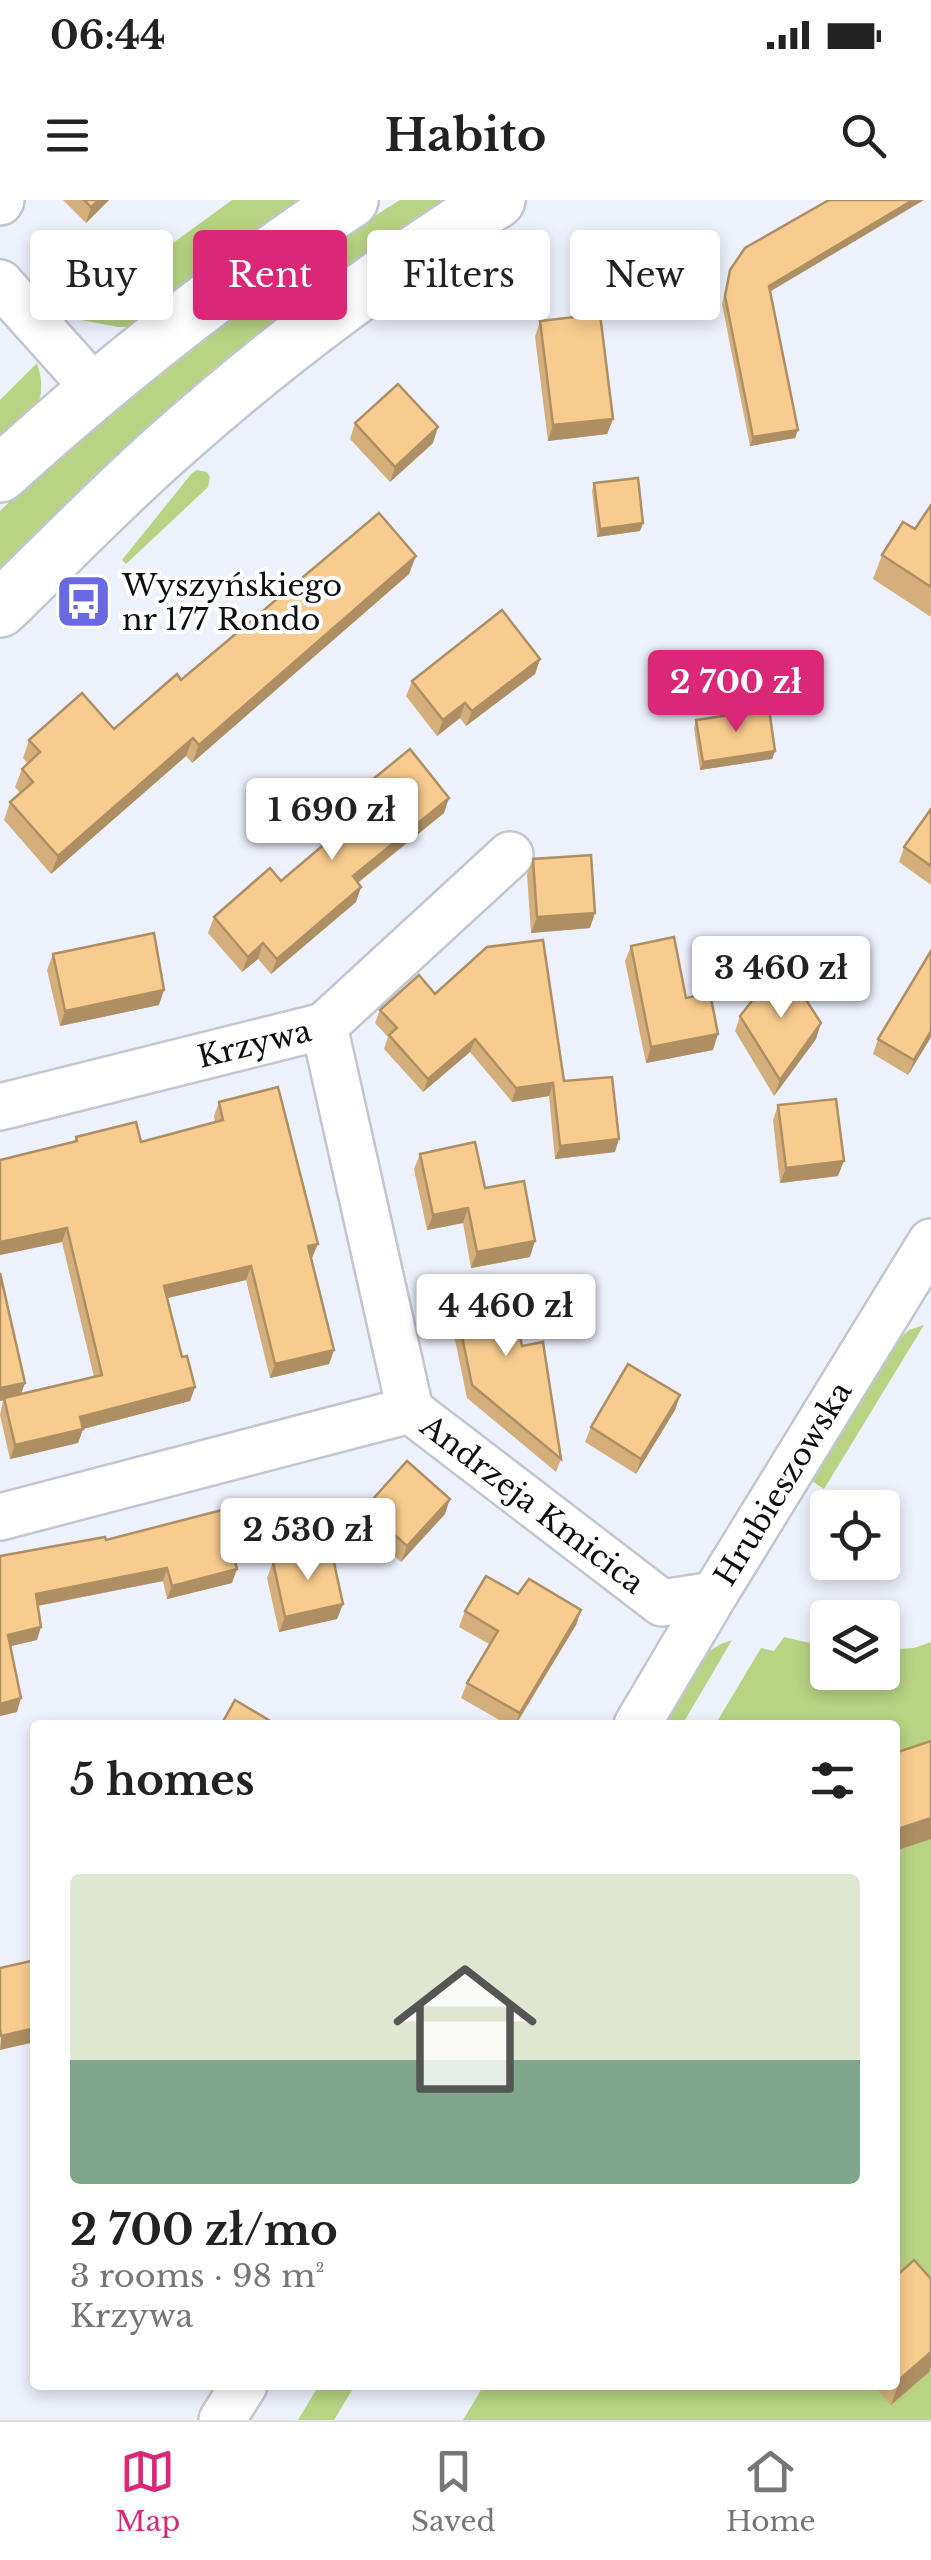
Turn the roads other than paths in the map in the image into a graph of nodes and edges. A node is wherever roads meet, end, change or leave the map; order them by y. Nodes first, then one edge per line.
1 (350, 200) edge
2 (497, 200) edge
3 (0, 283) edge
4 (96, 390) junction
5 (0, 474) edge
6 (0, 609) edge
7 (510, 855) dead end
8 (324, 1026) junction
9 (0, 1107) edge
10 (931, 1242) edge
11 (410, 1410) junction
12 (0, 1517) edge
13 (714, 1595) junction
14 (640, 1720) edge
15 (241, 2390) edge
16 (222, 2420) edge

1 - 4 main road
2 - 6 main road
3 - 4 street
4 - 5 main road
7 - 8 street, Krzywa
8 - 9 street, Krzywa
8 - 11 street, Andrzeja Kmicica
10 - 13 street, Hrubieszowska
11 - 12 street, Andrzeja Kmicica
11 - 13 street, Andrzeja Kmicica
13 - 14 street, Hrubieszowska
15 - 16 street

